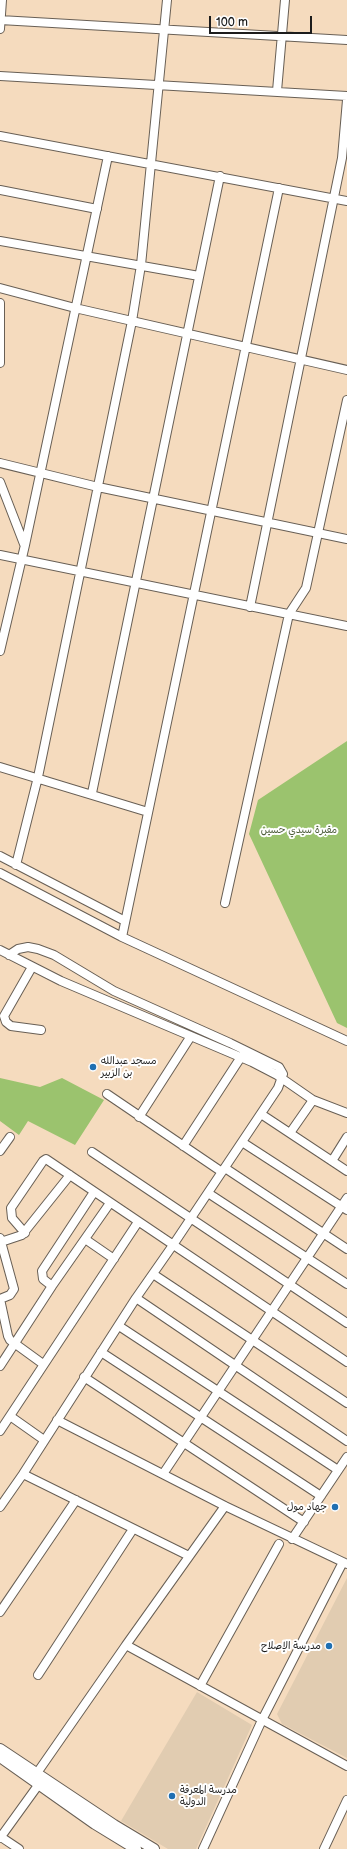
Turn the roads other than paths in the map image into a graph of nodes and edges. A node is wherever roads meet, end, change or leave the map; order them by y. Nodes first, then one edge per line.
1 (2, 0) edge
2 (167, 0) edge
3 (285, 0) edge
4 (0, 20) edge
5 (0, 29) edge
6 (164, 29) junction
7 (282, 36) junction
8 (347, 40) edge
9 (0, 76) edge
10 (160, 84) junction
11 (277, 91) junction
12 (347, 96) edge
13 (347, 100) edge
14 (0, 136) edge
15 (108, 156) junction
16 (151, 164) junction
17 (220, 176) junction
18 (279, 188) junction
19 (0, 190) edge
20 (334, 198) junction
21 (347, 201) edge
22 (96, 209) junction
23 (0, 241) edge
24 (87, 255) junction
25 (141, 265) junction
26 (199, 276) junction
27 (0, 288) edge
28 (0, 303) edge
29 (75, 308) junction
30 (132, 321) junction
31 (188, 334) junction
32 (245, 347) junction
33 (301, 360) junction
34 (0, 363) edge
35 (347, 370) edge
36 (347, 400) edge
37 (0, 455) edge
38 (1, 463) edge
39 (40, 474) junction
40 (0, 482) edge
41 (98, 487) junction
42 (154, 499) junction
43 (211, 511) junction
44 (267, 521) junction
45 (320, 533) junction
46 (347, 539) edge
47 (24, 545) junction
48 (0, 556) edge
49 (21, 559) junction
50 (80, 571) junction
51 (136, 583) junction
52 (194, 595) junction
53 (250, 607) junction
54 (289, 614) junction
55 (347, 626) edge
56 (0, 651) edge
57 (0, 767) edge
58 (38, 777) junction
59 (92, 793) junction
60 (148, 812) junction
61 (0, 856) edge
62 (16, 865) junction
63 (0, 873) edge
64 (33, 874) junction
65 (29, 890) junction
66 (225, 903) dead end
67 (125, 920) junction
68 (122, 937) junction
69 (0, 950) edge
70 (9, 954) junction
71 (32, 967) junction
72 (41, 1030) dead end
73 (192, 1036) junction
74 (347, 1041) edge
75 (241, 1057) junction
76 (282, 1079) junction
77 (107, 1094) dead end
78 (313, 1100) junction
79 (347, 1113) edge
80 (261, 1114) junction
81 (139, 1116) junction
82 (290, 1133) junction
83 (10, 1137) dead end
84 (347, 1137) edge
85 (242, 1142) junction
86 (183, 1146) junction
87 (0, 1151) edge
88 (92, 1152) dead end
89 (332, 1161) junction
90 (223, 1170) junction
91 (347, 1171) edge
92 (70, 1175) junction
93 (94, 1192) junction
94 (208, 1193) junction
95 (347, 1198) edge
96 (110, 1203) junction
97 (344, 1208) edge
98 (191, 1219) junction
99 (138, 1222) junction
100 (25, 1233) junction
101 (323, 1233) junction
102 (85, 1239) junction
103 (1, 1240) edge
104 (173, 1245) junction
105 (347, 1249) edge
106 (307, 1258) junction
107 (114, 1259) junction
108 (153, 1274) junction
109 (347, 1284) edge
110 (289, 1285) junction
111 (52, 1286) junction
112 (136, 1298) junction
113 (0, 1299) edge
114 (271, 1312) junction
115 (347, 1323) edge
116 (119, 1326) junction
117 (252, 1340) junction
118 (15, 1344) junction
119 (101, 1352) junction
120 (347, 1362) edge
121 (43, 1364) junction
122 (0, 1366) edge
123 (235, 1366) junction
124 (84, 1377) junction
125 (218, 1391) junction
126 (347, 1403) edge
127 (10, 1416) junction
128 (200, 1418) junction
129 (58, 1420) junction
130 (0, 1431) edge
131 (44, 1440) junction
132 (347, 1441) edge
133 (184, 1442) junction
134 (346, 1462) edge
135 (338, 1470) junction
136 (23, 1474) junction
137 (163, 1474) junction
138 (321, 1496) junction
139 (76, 1500) junction
140 (225, 1506) junction
141 (0, 1507) edge
142 (304, 1522) junction
143 (133, 1529) junction
144 (292, 1539) junction
145 (279, 1544) dead end
146 (189, 1556) junction
147 (345, 1563) edge
148 (0, 1612) edge
149 (126, 1645) junction
150 (38, 1675) dead end
151 (200, 1686) junction
152 (262, 1720) junction
153 (0, 1749) edge
154 (0, 1758) edge
155 (347, 1766) edge
156 (38, 1778) junction
157 (347, 1800) edge
158 (0, 1837) edge
159 (19, 1849) edge
160 (136, 1849) edge
161 (154, 1849) edge
162 (203, 1849) edge
163 (324, 1849) edge

1 - 4 street
2 - 6 street
3 - 7 street
4 - 5 street
4 - 6 street
6 - 7 street
6 - 10 street
7 - 8 street
7 - 11 street
9 - 10 street
10 - 11 street
10 - 16 street
11 - 12 street
13 - 20 street
14 - 15 street
15 - 16 street
15 - 22 street
16 - 17 street
16 - 25 street
17 - 18 street
17 - 26 street
18 - 20 street
18 - 32 street
19 - 22 street
20 - 21 street
20 - 33 street
22 - 24 street
23 - 24 street
24 - 25 street
24 - 29 street
25 - 26 street
25 - 30 street
26 - 31 street
27 - 29 street
28 - 34 street
29 - 30 street
29 - 39 street
30 - 31 street
30 - 41 street
31 - 32 street
31 - 42 street
32 - 33 street
32 - 43 street
33 - 35 street
33 - 44 street
36 - 45 street
37 - 38 street
38 - 39 street
39 - 41 street
39 - 47 street
40 - 47 street
41 - 42 street
41 - 50 street
42 - 43 street
42 - 51 street
43 - 44 street
43 - 52 street
44 - 45 street
44 - 53 street
45 - 46 street
45 - 54 street
47 - 49 street
48 - 49 street
49 - 50 street
49 - 56 street
50 - 51 street
50 - 58 street
51 - 52 street
51 - 59 street
52 - 53 street
52 - 60 street
53 - 54 street
54 - 55 street
54 - 66 street
57 - 58 street
58 - 59 street
58 - 62 street
59 - 60 street
60 - 67 street
61 - 62 street
62 - 64 street
63 - 65 street
64 - 65 street
64 - 67 street
65 - 68 street
67 - 68 street
68 - 74 street
69 - 70 street
70 - 71 street
70 - 76 street
71 - 72 street
71 - 73 street
73 - 75 street
73 - 81 street
75 - 76 street
75 - 86 street
76 - 78 street
76 - 80 street
77 - 81 street
78 - 79 street
78 - 82 street
80 - 82 street
80 - 85 street
81 - 86 street
82 - 89 street
83 - 87 street
84 - 89 street
85 - 90 street
85 - 97 street
86 - 90 street
88 - 98 street
89 - 91 street
90 - 94 street
90 - 101 street
92 - 93 street
92 - 100 street
92 - 100 street
93 - 96 street
93 - 111 street
94 - 98 street
94 - 106 street
95 - 97 street
96 - 99 street
96 - 102 street
97 - 101 street
98 - 104 street
98 - 110 street
99 - 104 street
99 - 107 street
100 - 103 street
101 - 105 street
101 - 106 street
102 - 107 street
102 - 111 street
103 - 113 street
104 - 108 street
104 - 114 street
106 - 109 street
106 - 110 street
107 - 121 street
108 - 112 street
108 - 117 street
110 - 114 street
110 - 115 street
111 - 118 street
112 - 116 street
112 - 123 street
113 - 118 street
114 - 117 street
114 - 120 street
116 - 119 street
116 - 125 street
117 - 123 street
117 - 126 street
118 - 121 street
118 - 122 street
119 - 124 street
119 - 128 street
121 - 127 street
123 - 125 street
123 - 132 street
124 - 129 street
124 - 133 street
125 - 128 street
125 - 135 street
127 - 130 street
127 - 131 street
128 - 133 street
128 - 138 street
129 - 131 street
129 - 137 street
131 - 136 street
133 - 137 street
133 - 142 street
134 - 135 street
135 - 138 street
136 - 139 street
136 - 141 street
137 - 140 street
138 - 142 street
139 - 143 street
139 - 148 street
140 - 144 street
140 - 146 street
142 - 144 street
143 - 146 street
143 - 150 street
144 - 147 street
145 - 151 street
146 - 149 street
147 - 152 street
149 - 151 street
149 - 156 street
151 - 152 street
152 - 155 street
152 - 162 street
153 - 156 main road
154 - 156 main road
156 - 158 street
156 - 160 main road
156 - 161 main road
157 - 163 street
158 - 159 street

